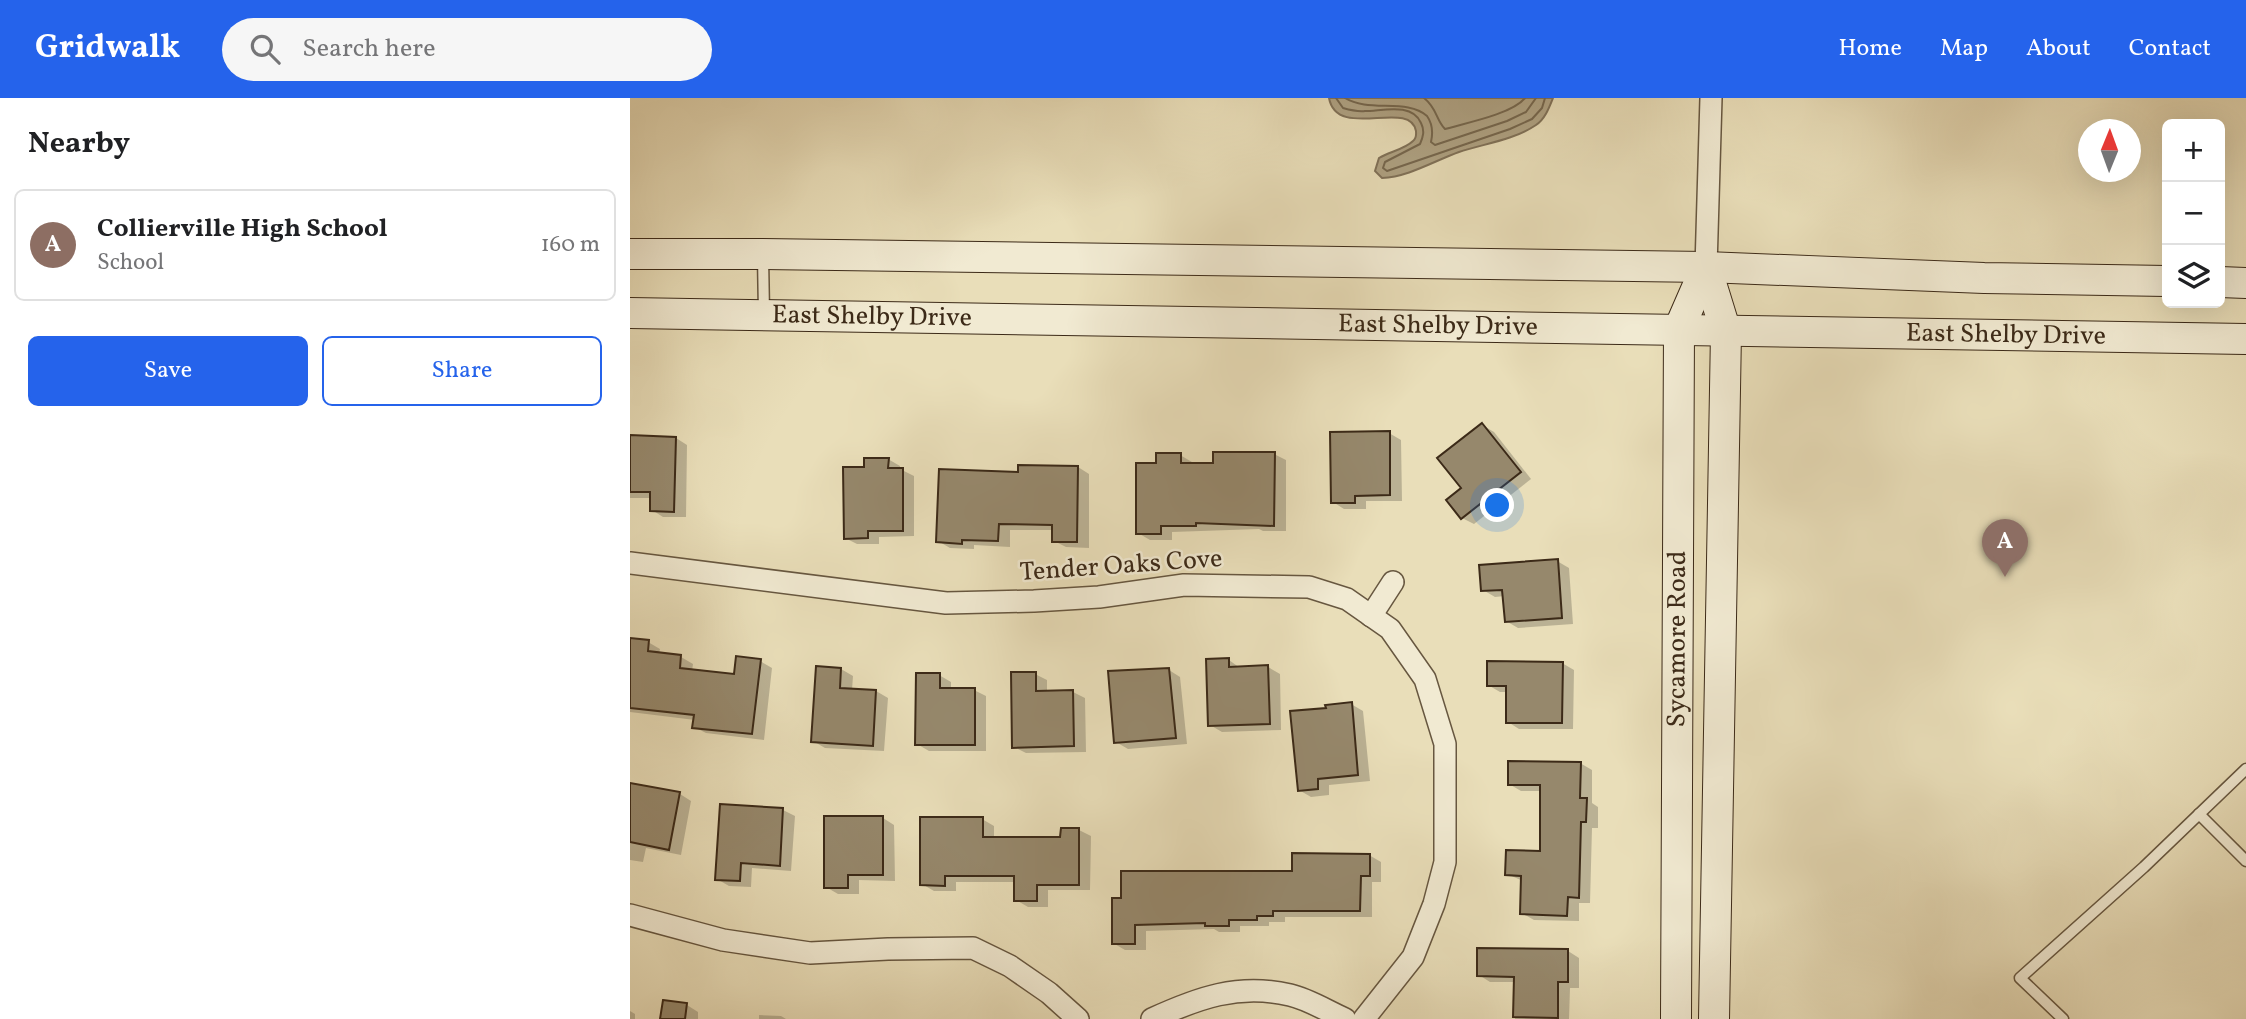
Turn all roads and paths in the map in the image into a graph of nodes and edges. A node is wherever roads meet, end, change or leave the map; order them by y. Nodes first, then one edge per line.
1 (1711, 98) edge
2 (630, 254) edge
3 (763, 254) junction
4 (1706, 267) junction
5 (2162, 281) edge
6 (2225, 282) edge
7 (2246, 283) edge
8 (630, 313) edge
9 (764, 314) junction
10 (1679, 329) junction
11 (1726, 332) junction
12 (2246, 340) edge
13 (630, 563) edge
14 (1393, 582) dead end
15 (1371, 616) junction
16 (2246, 769) edge
17 (2199, 814) junction
18 (2246, 861) edge
19 (630, 915) edge
20 (1078, 1019) edge
21 (1152, 1019) edge
22 (1345, 1019) edge
23 (1364, 1019) edge
24 (1676, 1019) edge
25 (1714, 1019) edge
26 (2063, 1019) edge

1 - 4 street, Sycamore Road
2 - 3 main road
3 - 4 main road
3 - 9 lane
4 - 5 main road
4 - 10 main road, Sycamore Road
4 - 11 main road, Sycamore Road
6 - 7 main road
8 - 9 main road, East Shelby Drive
9 - 10 main road, East Shelby Drive
10 - 11 main road, East Shelby Drive
10 - 24 main road, Sycamore Road
11 - 12 main road, East Shelby Drive
11 - 25 main road, Sycamore Road
13 - 15 street, Tender Oaks Cove
14 - 15 street
15 - 23 street, Tender Oaks Cove
16 - 17 lane
17 - 18 lane
17 - 26 lane
19 - 20 street
21 - 22 street

